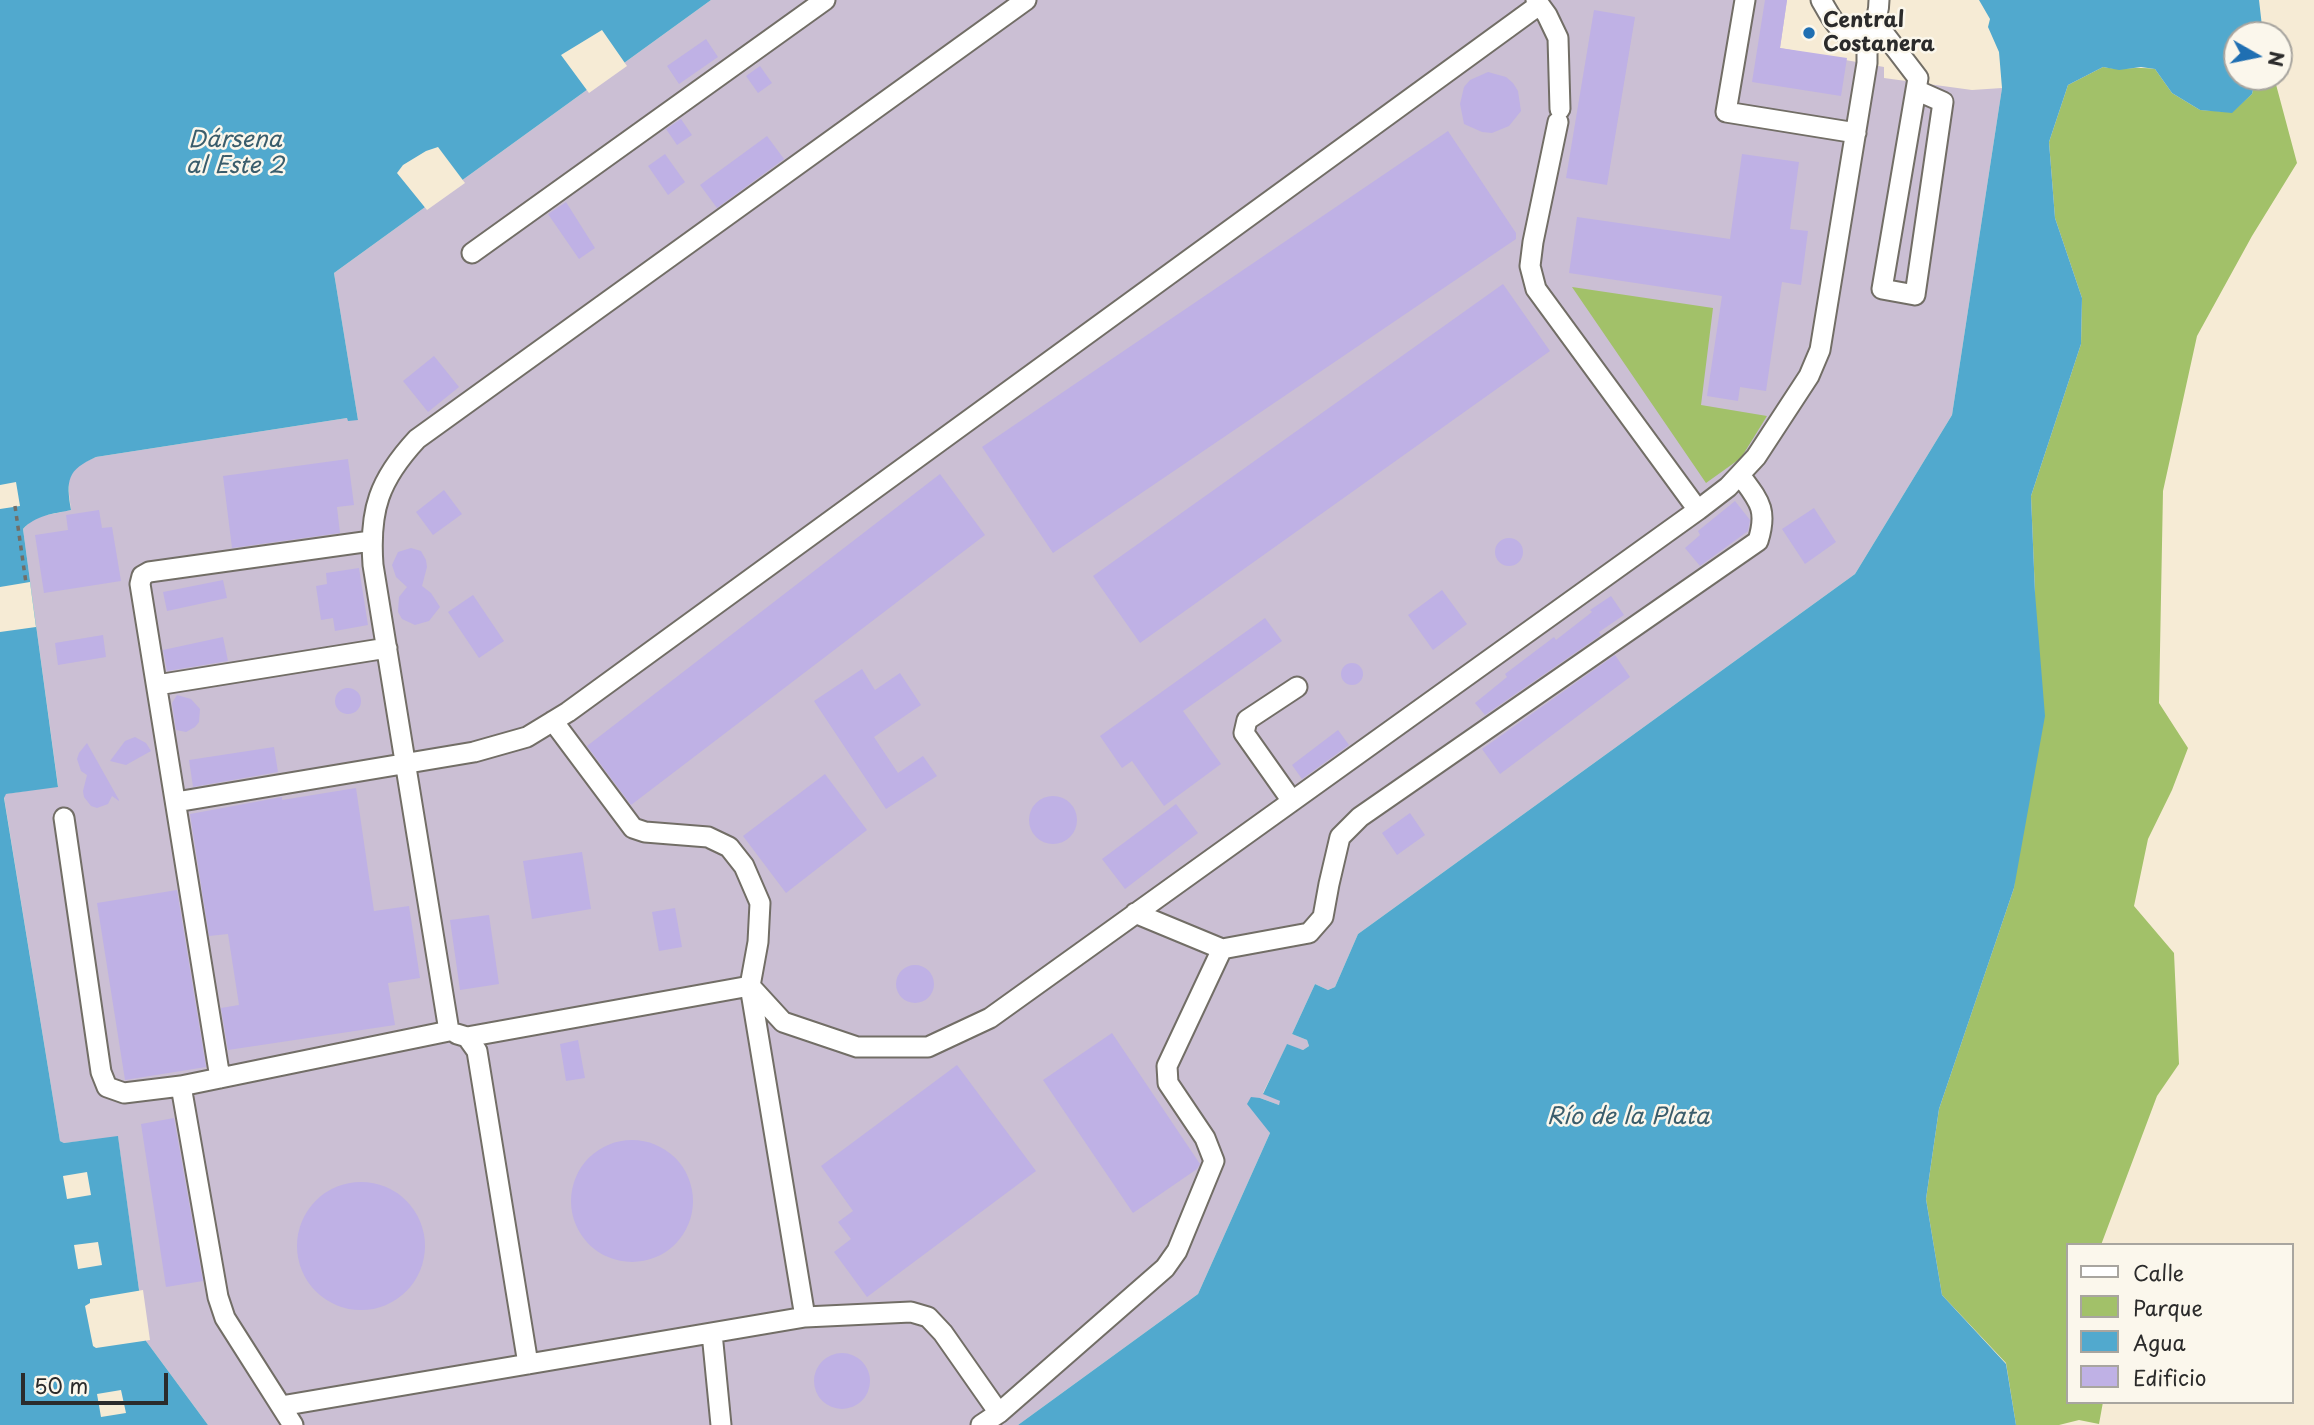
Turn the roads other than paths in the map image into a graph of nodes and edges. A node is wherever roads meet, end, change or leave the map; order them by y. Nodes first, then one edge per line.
1 (825, 0) edge
2 (1026, 0) edge
3 (1745, 0) edge
4 (1821, 0) edge
5 (1879, 0) edge
6 (1537, 2) edge
7 (1871, 29) junction
8 (1916, 90) junction
9 (1856, 133) junction
10 (472, 253) dead end
11 (1740, 475) junction
12 (1698, 510) junction
13 (372, 541) junction
14 (387, 648) junction
15 (157, 685) junction
16 (1297, 687) dead end
17 (553, 721) junction
18 (406, 764) junction
19 (1292, 801) junction
20 (176, 802) junction
21 (64, 818) dead end
22 (1135, 913) junction
23 (1222, 949) junction
24 (750, 986) junction
25 (458, 1034) junction
26 (220, 1078) junction
27 (181, 1086) junction
28 (805, 1317) junction
29 (712, 1333) junction
30 (528, 1364) junction
31 (281, 1406) junction
32 (999, 1413) junction
33 (293, 1425) edge
34 (721, 1425) edge
35 (981, 1425) edge

1 - 10 street
2 - 13 street
3 - 9 street
4 - 7 street
5 - 7 street
6 - 12 street
6 - 17 street
7 - 8 street
7 - 9 street
8 - 8 street
9 - 11 street
11 - 12 street
11 - 23 street
12 - 19 street
13 - 14 street
13 - 15 street
14 - 15 street
14 - 18 street
15 - 20 street
16 - 19 street
17 - 18 street
17 - 24 street
18 - 20 street
18 - 25 street
19 - 22 street
20 - 26 street
21 - 27 street
22 - 23 street
22 - 24 street
23 - 32 street
24 - 25 street
24 - 28 street
25 - 26 street
25 - 30 street
26 - 27 street
27 - 31 street
28 - 29 street
28 - 32 street
29 - 30 street
29 - 34 street
30 - 31 street
31 - 33 street
32 - 35 street

